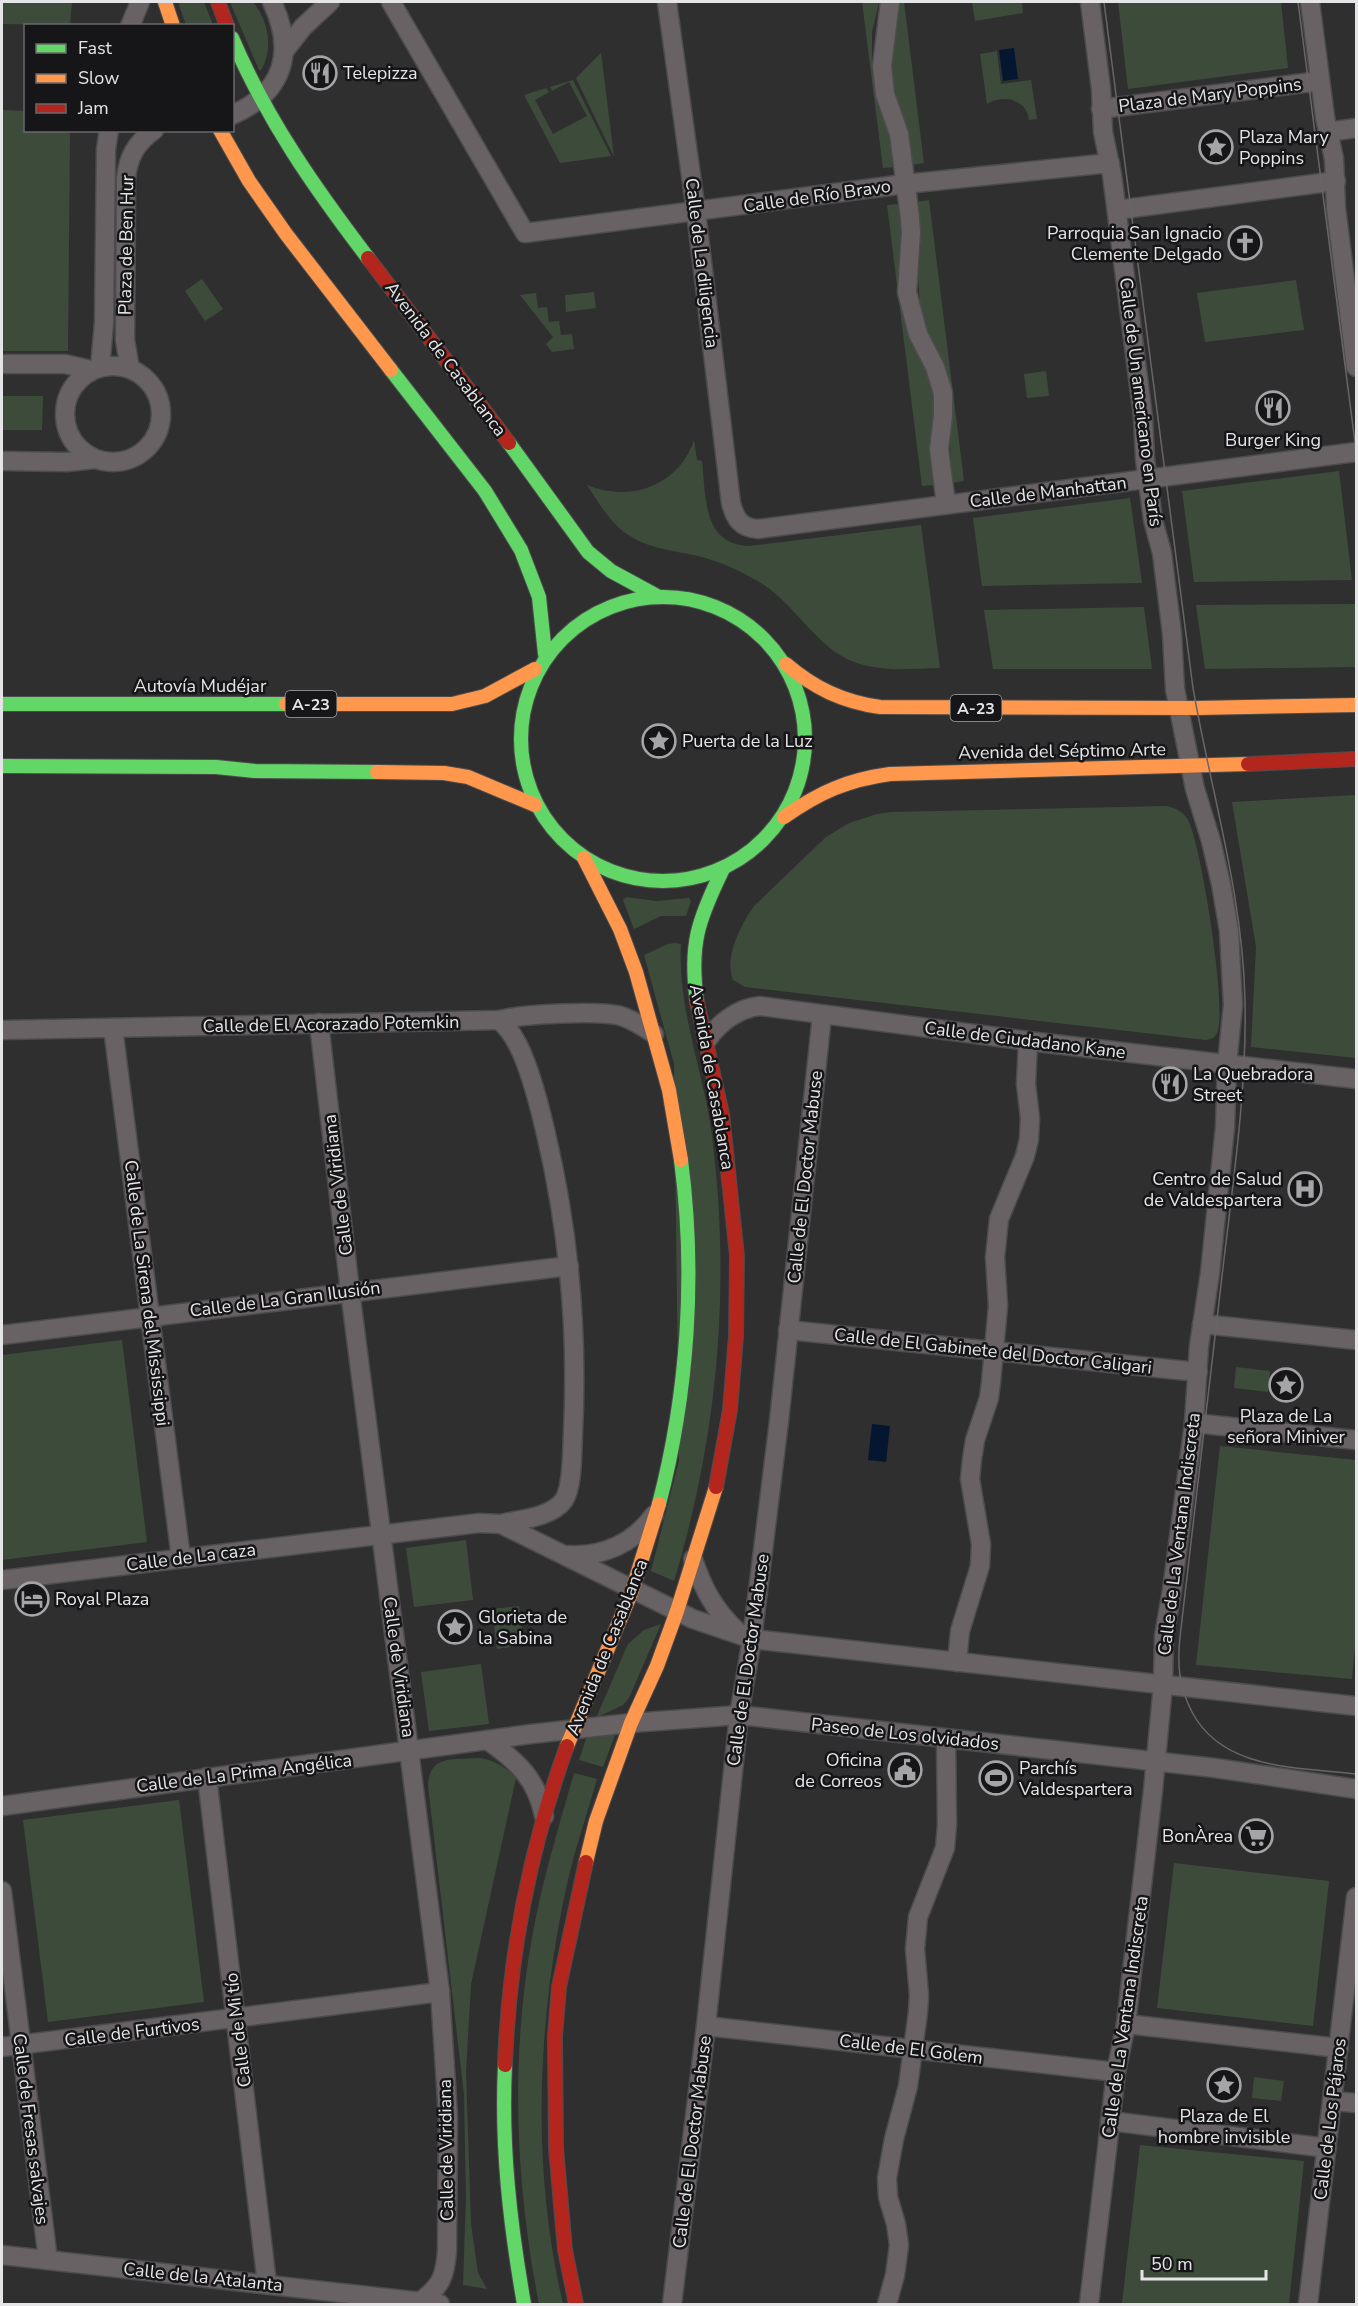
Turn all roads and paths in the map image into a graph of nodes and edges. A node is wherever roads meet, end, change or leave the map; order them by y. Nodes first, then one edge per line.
1 (140, 2) edge
2 (165, 2) edge
3 (218, 2) edge
4 (272, 2) edge
5 (330, 2) edge
6 (391, 2) edge
7 (667, 2) edge
8 (890, 2) edge
9 (1090, 2) edge
10 (1310, 2) edge
11 (131, 24) edge
12 (172, 24) edge
13 (226, 24) edge
14 (234, 42) edge
15 (285, 50) junction
16 (1320, 81) junction
17 (260, 97) junction
18 (1101, 109) junction
19 (234, 114) edge
20 (1356, 129) edge
21 (109, 132) edge
22 (152, 132) edge
23 (221, 132) edge
24 (1328, 132) junction
25 (1110, 163) junction
26 (1336, 181) junction
27 (905, 184) junction
28 (1117, 210) junction
29 (696, 212) junction
30 (2, 364) edge
31 (1356, 367) edge
32 (96, 369) junction
33 (130, 369) junction
34 (1356, 452) edge
35 (95, 459) junction
36 (2, 461) edge
37 (1148, 479) junction
38 (946, 504) junction
39 (740, 523) joint
40 (657, 596) junction
41 (545, 654) junction
42 (784, 663) junction
43 (535, 669) junction
44 (35, 690) dead end
45 (2, 704) edge
46 (161, 704) junction
47 (1356, 705) edge
48 (1179, 708) junction
49 (1356, 759) edge
50 (2, 766) edge
51 (1190, 766) junction
52 (255, 771) junction
53 (179, 781) dead end
54 (535, 805) junction
55 (780, 820) junction
56 (584, 858) junction
57 (723, 869) junction
58 (822, 1015) junction
59 (500, 1020) junction
60 (319, 1023) junction
61 (113, 1028) junction
62 (2, 1030) edge
63 (654, 1034) junction
64 (706, 1040) junction
65 (1029, 1041) junction
66 (1227, 1064) junction
67 (1356, 1078) edge
68 (569, 1266) junction
69 (350, 1291) junction
70 (150, 1315) junction
71 (1202, 1324) junction
72 (789, 1330) junction
73 (2, 1335) edge
74 (1356, 1340) edge
75 (994, 1351) junction
76 (1198, 1371) junction
77 (1194, 1423) junction
78 (1356, 1440) edge
79 (657, 1511) junction
80 (501, 1524) junction
81 (381, 1535) junction
82 (566, 1554) junction
83 (181, 1558) junction
84 (693, 1559) junction
85 (2, 1580) edge
86 (633, 1589) junction
87 (677, 1611) junction
88 (747, 1637) junction
89 (957, 1662) junction
90 (1163, 1685) junction
91 (1356, 1706) edge
92 (739, 1715) junction
93 (631, 1723) junction
94 (573, 1730) junction
95 (946, 1739) junction
96 (487, 1740) junction
97 (410, 1751) junction
98 (1155, 1761) junction
99 (207, 1777) junction
100 (1356, 1789) edge
101 (2, 1806) edge
102 (544, 1816) junction
103 (2, 1891) edge
104 (1356, 1897) edge
105 (440, 1992) junction
106 (237, 2019) junction
107 (1126, 2024) junction
108 (706, 2026) junction
109 (21, 2045) junction
110 (2, 2047) edge
111 (1339, 2048) junction
112 (912, 2050) junction
113 (1116, 2072) junction
114 (1333, 2101) junction
115 (1356, 2103) edge
116 (1110, 2121) junction
117 (1327, 2148) junction
118 (2, 2255) edge
119 (48, 2260) junction
120 (267, 2284) junction
121 (420, 2302) junction
122 (440, 2304) edge
123 (524, 2304) edge
124 (576, 2304) edge
125 (672, 2304) edge
126 (887, 2304) edge
127 (1089, 2304) edge
128 (1308, 2304) edge

1 - 11 street
2 - 12 main road
3 - 13 main road
4 - 15 street
5 - 15 street
6 - 29 street, Calle de Río Bravo
7 - 29 street, Calle de La diligencia
8 - 27 street
9 - 18 street, Calle de Un americano en París
10 - 16 street
14 - 17 main road, Avenida de Casablanca
15 - 17 street
16 - 18 street, Plaza de Mary Poppins
16 - 24 street
17 - 19 street
17 - 40 main road, Avenida de Casablanca
18 - 25 street, Calle de Un americano en París
20 - 24 street
21 - 32 street, Plaza de Ben Hur
22 - 33 street, Plaza de Ben Hur
23 - 41 main road
24 - 26 street
25 - 27 street, Calle de Río Bravo
25 - 28 street, Calle de Un americano en París
26 - 28 street
26 - 31 street
27 - 29 street, Calle de Río Bravo
27 - 38 street
28 - 37 street, Calle de Un americano en París
29 - 39 street, Calle de La diligencia
30 - 32 street
32 - 33 street
32 - 35 street
33 - 35 street
34 - 37 street, Calle de Manhattan
35 - 36 street
37 - 38 street, Calle de Manhattan
37 - 48 street, Calle de Un americano en París
38 - 39 street, Calle de Manhattan
40 - 41 main road, A-23
40 - 42 main road, A-23
41 - 43 main road, A-23
42 - 48 main road, A-23
42 - 55 main road, A-23
43 - 46 main road, Autovía Mudéjar / A-23
43 - 54 main road, A-23
44 - 46 main road
45 - 46 main road, Autovía Mudéjar / A-23
47 - 48 main road, A-23
48 - 51 street, Calle de Un americano en París
49 - 51 main road, Avenida del Séptimo Arte / A-23
50 - 52 main road, A-23
51 - 55 main road, Avenida del Séptimo Arte / A-23
51 - 66 street, Calle de La Ventana Indiscreta
52 - 53 main road
52 - 54 main road, A-23
54 - 56 main road, A-23
55 - 57 main road, A-23
56 - 57 main road, A-23
56 - 63 main road, Avenida de Casablanca
57 - 64 main road, Avenida de Casablanca
58 - 64 street, Calle de Ciudadano Kane
58 - 65 street, Calle de Ciudadano Kane
58 - 72 street, Calle de El Doctor Mabuse
59 - 60 street, Calle de El Acorazado Potemkin
59 - 63 street, Calle de El Acorazado Potemkin
59 - 68 street
60 - 61 street, Calle de El Acorazado Potemkin
60 - 69 street, Calle de Viridiana
61 - 62 street, Calle de El Acorazado Potemkin
61 - 70 street, Calle de La Sirena del Mississippi
63 - 79 main road, Avenida de Casablanca
64 - 84 main road, Avenida de Casablanca
65 - 66 street, Calle de Ciudadano Kane
65 - 75 street
66 - 67 street, Calle de Ciudadano Kane
66 - 71 street, Calle de La Ventana Indiscreta
68 - 69 street, Calle de La Gran Ilusión
68 - 80 street
69 - 70 street, Calle de La Gran Ilusión
69 - 81 street, Calle de Viridiana
70 - 73 street, Calle de La Gran Ilusión
70 - 83 street, Calle de La Sirena del Mississippi
71 - 74 street
71 - 76 street, Calle de La Ventana Indiscreta
72 - 75 street, Calle de El Gabinete del Doctor Caligari
72 - 88 street, Calle de El Doctor Mabuse
75 - 76 street, Calle de El Gabinete del Doctor Caligari
75 - 89 street
76 - 77 street, Calle de La Ventana Indiscreta
77 - 78 street
77 - 90 street, Calle de La Ventana Indiscreta
79 - 82 street
79 - 86 main road, Avenida de Casablanca
80 - 81 street
80 - 82 street
81 - 83 street, Calle de La caza
81 - 97 street, Calle de Viridiana
82 - 86 street
83 - 85 street, Calle de La caza
84 - 87 main road, Avenida de Casablanca
84 - 88 street
86 - 87 street
86 - 94 main road, Avenida de Casablanca
87 - 88 street
87 - 93 main road, Avenida de Casablanca
88 - 89 street
88 - 92 street, Calle de El Doctor Mabuse
89 - 90 street
90 - 91 street
90 - 98 street, Calle de La Ventana Indiscreta
92 - 93 street, Paseo de Los olvidados
92 - 95 street, Paseo de Los olvidados
92 - 108 street, Calle de El Doctor Mabuse
93 - 94 street, Calle de La Prima Angélica
93 - 124 main road, Avenida de Casablanca
94 - 96 street, Calle de La Prima Angélica
94 - 102 main road, Avenida de Casablanca
95 - 98 street, Paseo de Los olvidados
95 - 112 street
96 - 97 street, Calle de La Prima Angélica
96 - 102 street
97 - 99 street, Calle de La Prima Angélica
97 - 105 street, Calle de Viridiana
98 - 100 street, Paseo de Los olvidados
98 - 107 street, Calle de La Ventana Indiscreta
99 - 101 street, Calle de La Prima Angélica
99 - 106 street, Calle de Mi tío
102 - 123 main road, Avenida de Casablanca
103 - 109 street, Calle de Fresas salvajes
104 - 111 street, Calle de Los Pájaros
105 - 106 street, Calle de Furtivos
105 - 121 street, Calle de Viridiana
106 - 109 street, Calle de Furtivos
106 - 120 street, Calle de Mi tío
107 - 111 street
107 - 113 street, Calle de La Ventana Indiscreta
108 - 112 street, Calle de El Golem
108 - 125 street, Calle de El Doctor Mabuse
109 - 110 street, Calle de Furtivos
109 - 119 street, Calle de Fresas salvajes
111 - 114 street, Calle de Los Pájaros
112 - 113 street, Calle de El Golem
112 - 126 street
113 - 116 street, Calle de La Ventana Indiscreta
114 - 115 street
114 - 117 street, Calle de Los Pájaros
116 - 117 street
116 - 127 street, Calle de La Ventana Indiscreta
117 - 128 street, Calle de Los Pájaros
118 - 119 street, Calle de la Atalanta
119 - 120 street, Calle de la Atalanta
120 - 121 street, Calle de la Atalanta
121 - 122 street, Calle de la Atalanta

